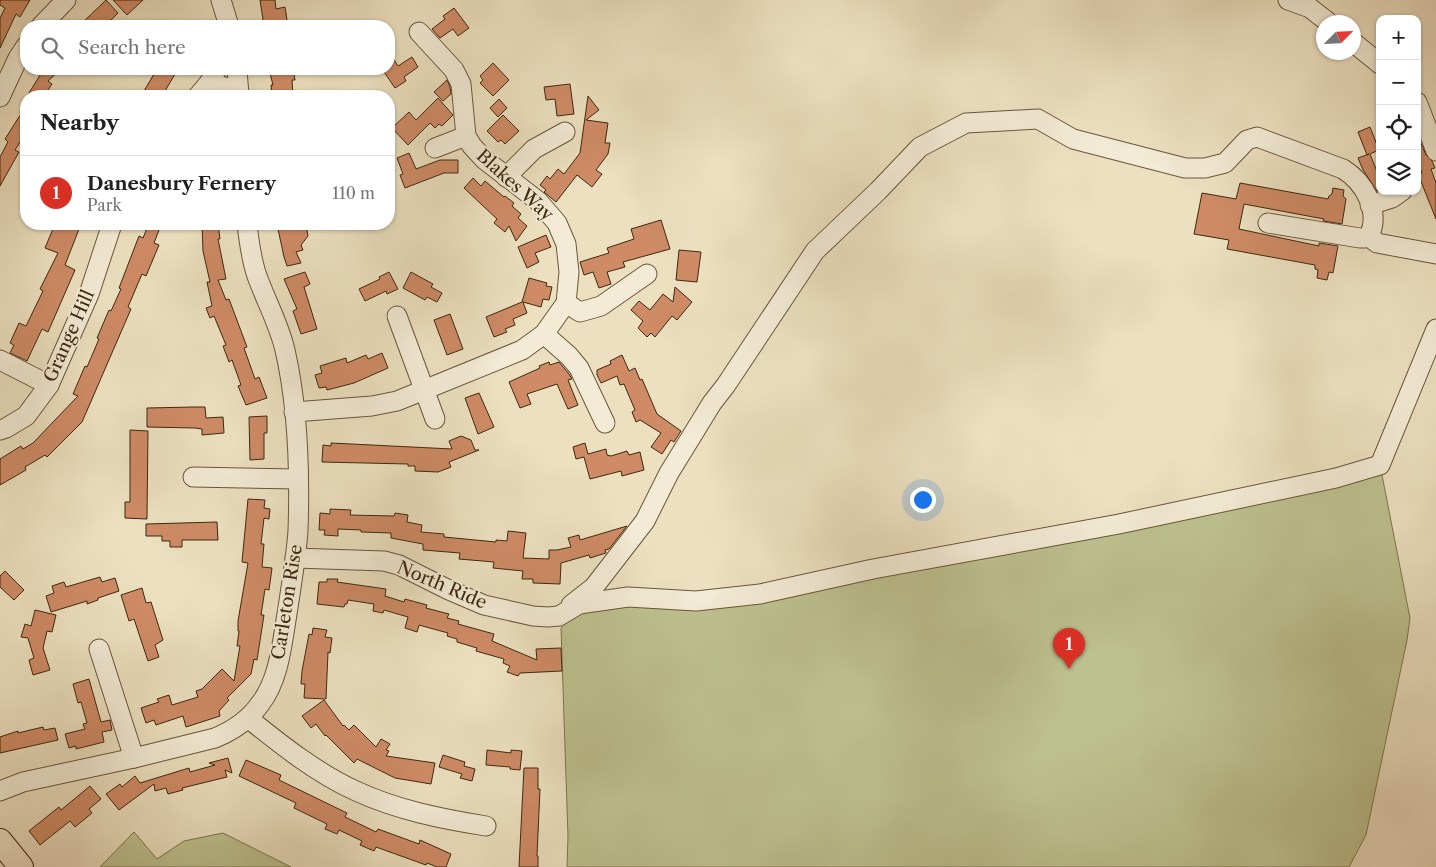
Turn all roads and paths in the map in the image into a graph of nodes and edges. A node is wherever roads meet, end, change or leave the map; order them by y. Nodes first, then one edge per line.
1 (66, 0) edge
2 (221, 0) edge
3 (1288, 0) edge
4 (1319, 15) edge
5 (46, 20) edge
6 (227, 20) edge
7 (419, 32) dead end
8 (1361, 49) edge
9 (20, 55) edge
10 (1376, 61) edge
11 (238, 75) edge
12 (208, 83) edge
13 (228, 90) edge
14 (239, 90) edge
15 (0, 97) edge
16 (1418, 105) edge
17 (565, 132) dead end
18 (466, 136) junction
19 (435, 148) dead end
20 (1436, 152) edge
21 (506, 177) junction
22 (1396, 195) edge
23 (1370, 205) junction
24 (1268, 223) dead end
25 (110, 230) edge
26 (248, 230) edge
27 (1368, 236) junction
28 (1436, 254) edge
29 (647, 274) dead end
30 (566, 303) junction
31 (397, 316) dead end
32 (1436, 329) edge
33 (544, 334) junction
34 (0, 360) edge
35 (49, 384) junction
36 (424, 390) junction
37 (294, 412) junction
38 (435, 419) dead end
39 (605, 424) dead end
40 (0, 430) edge
41 (193, 477) dead end
42 (298, 479) junction
43 (295, 558) junction
44 (559, 616) junction
45 (99, 649) dead end
46 (248, 718) junction
47 (134, 758) junction
48 (0, 791) edge
49 (486, 826) dead end
50 (0, 841) edge
51 (21, 867) edge

1 - 5 street
2 - 6 street
3 - 4 street
7 - 18 street, Blakes Way
8 - 10 street
9 - 15 street
11 - 14 street
12 - 13 street
16 - 20 street
17 - 21 street
18 - 19 street
18 - 21 street, Blakes Way
21 - 30 street, Blakes Way
22 - 23 street
23 - 27 street
23 - 44 street
24 - 27 street
25 - 35 street, Grange Hill
26 - 37 street, Carleton Rise
27 - 28 street
29 - 30 street
30 - 33 street, Blakes Way
31 - 36 street
32 - 44 street
33 - 36 street, Blakes Way
33 - 39 street
34 - 35 street
35 - 40 street, Grange Hill
36 - 37 street, Blakes Way
36 - 38 street
37 - 42 street, Carleton Rise
41 - 42 street
42 - 43 street, Carleton Rise
43 - 44 street, North Ride
43 - 46 street, Carleton Rise
45 - 47 street
46 - 47 street, Carleton Rise
46 - 49 street
47 - 48 street, Carleton Rise
50 - 51 main road

